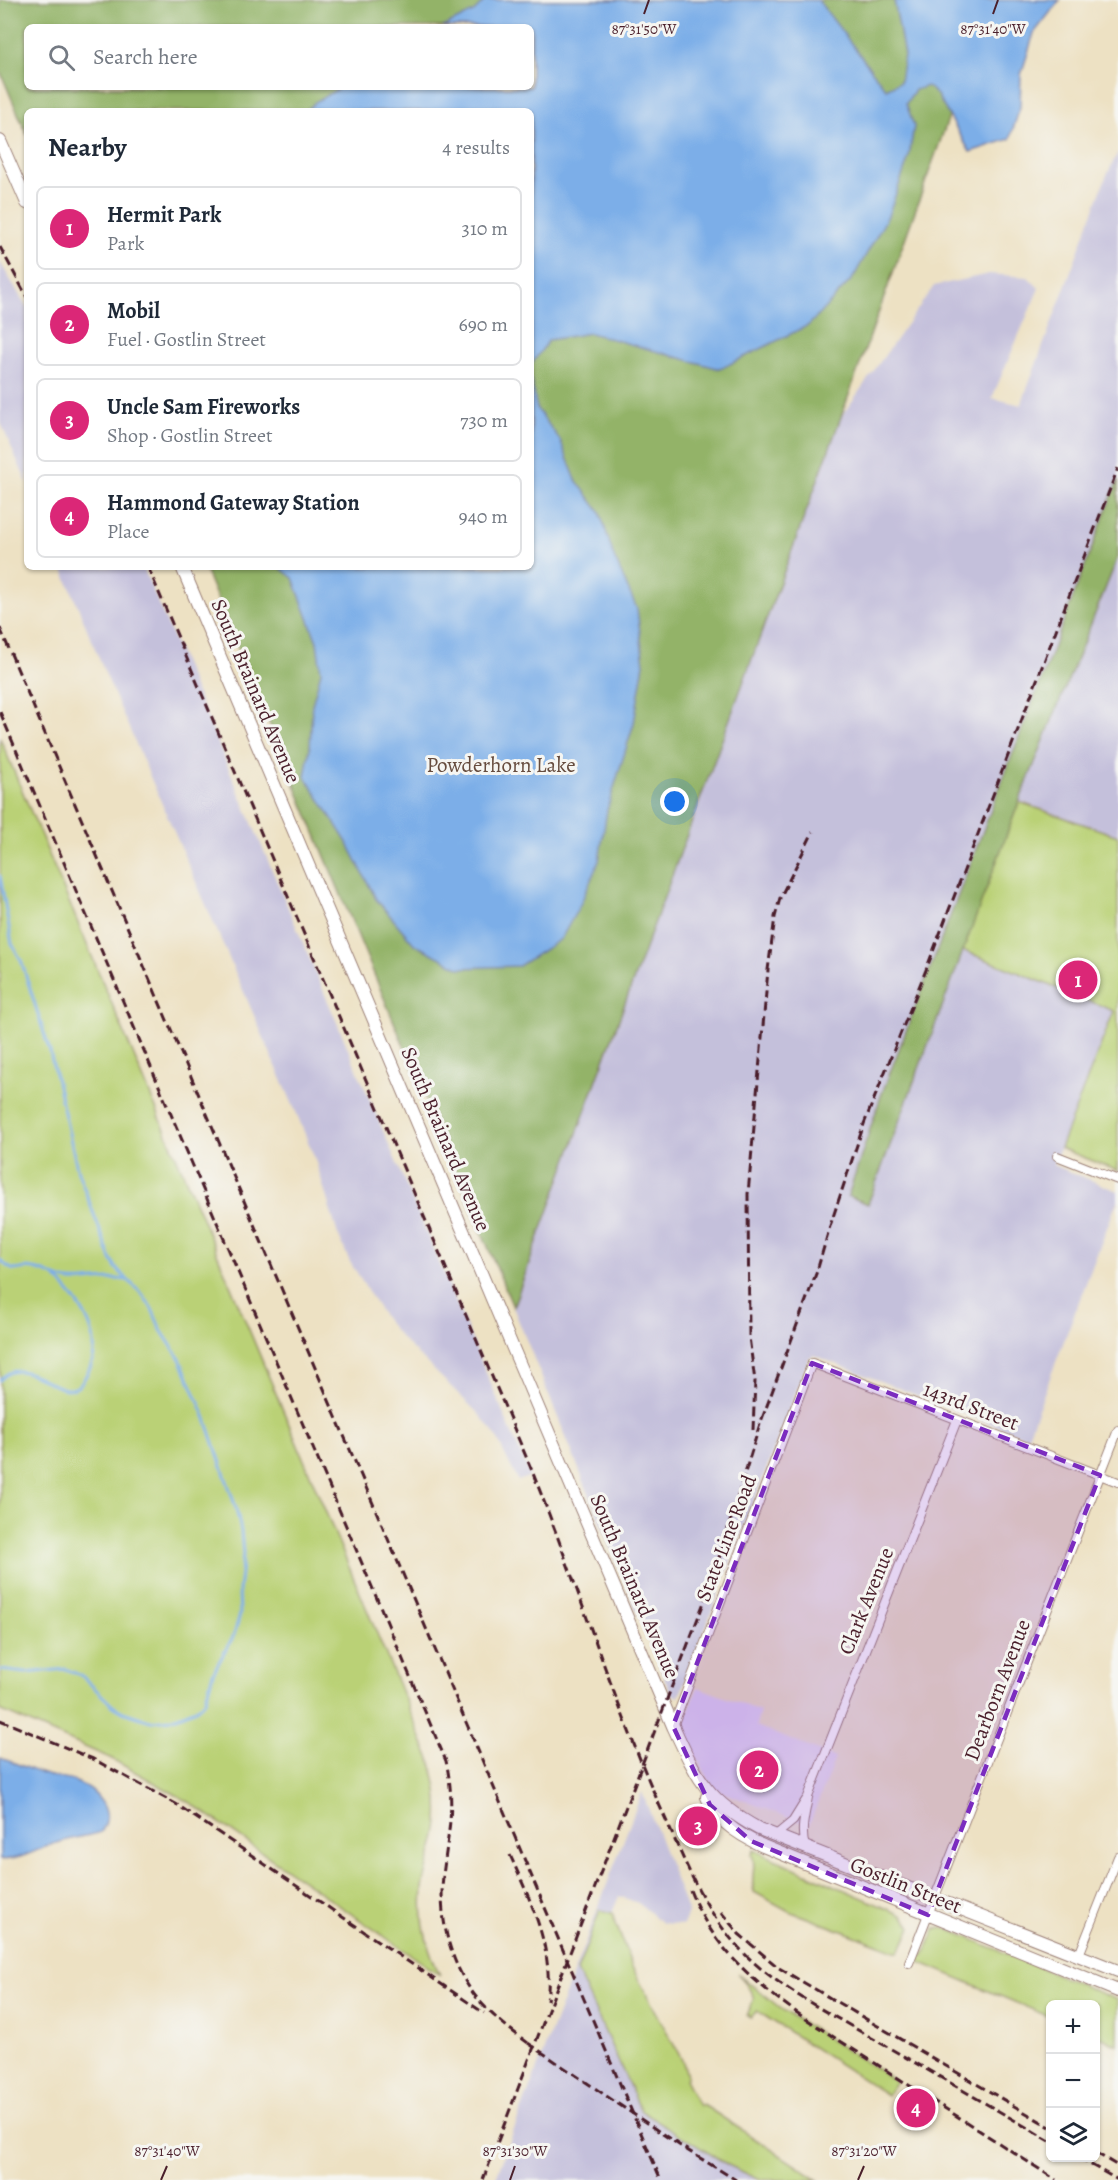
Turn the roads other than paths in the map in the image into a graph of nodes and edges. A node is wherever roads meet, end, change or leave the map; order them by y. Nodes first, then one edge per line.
1 (0, 141) edge
2 (24, 196) edge
3 (183, 570) edge
4 (1058, 1156) dead end
5 (1118, 1180) edge
6 (812, 1364) joint
7 (957, 1420) junction
8 (1118, 1430) edge
9 (1100, 1475) junction
10 (1118, 1482) edge
11 (673, 1726) junction
12 (702, 1784) junction
13 (808, 1797) junction
14 (776, 1835) junction
15 (805, 1847) junction
16 (1118, 1857) edge
17 (934, 1898) junction
18 (928, 1915) junction
19 (1079, 1955) junction
20 (909, 1963) dead end
21 (1118, 1971) edge
22 (1118, 1991) edge

1 - 2 main road
3 - 11 main road, South Brainard Avenue
4 - 5 street
6 - 7 street, 143rd Street
6 - 11 street, State Line Road
7 - 9 street, 143rd Street
7 - 13 street, Clark Avenue
8 - 9 street, Dearborn Avenue
9 - 10 street, 143rd Street
9 - 17 street, Dearborn Avenue
11 - 12 main road, Gostlin Street
12 - 14 main road, Gostlin Street
12 - 18 main road, Gostlin Street
13 - 14 street, Clark Avenue
13 - 15 street, Clark Avenue
14 - 15 main road, Gostlin Street
15 - 17 main road, Gostlin Street
16 - 19 street
17 - 18 street, Dearborn Avenue
17 - 19 main road, Gostlin Street
18 - 20 street, Dearborn Avenue
18 - 22 main road, Gostlin Street
19 - 21 main road, Gostlin Street

